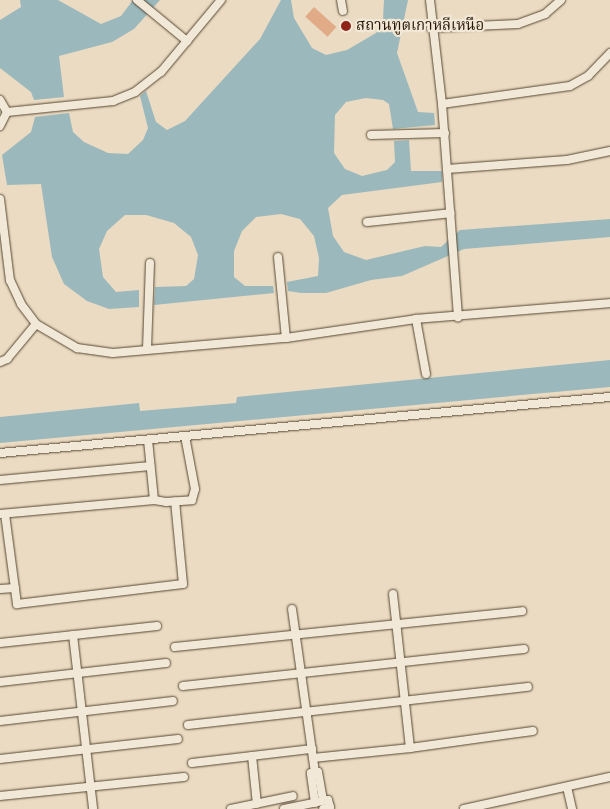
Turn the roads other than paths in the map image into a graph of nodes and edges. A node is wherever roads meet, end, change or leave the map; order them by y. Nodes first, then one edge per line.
1 (137, 0) edge
2 (221, 0) edge
3 (341, 0) edge
4 (430, 0) edge
5 (561, 0) edge
6 (343, 11) dead end
7 (431, 28) junction
8 (187, 41) junction
9 (610, 53) edge
10 (0, 100) edge
11 (442, 104) junction
12 (7, 112) junction
13 (0, 126) edge
14 (445, 133) junction
15 (371, 135) dead end
16 (610, 151) edge
17 (448, 169) junction
18 (0, 199) edge
19 (451, 213) junction
20 (1, 221) edge
21 (367, 222) dead end
22 (278, 257) dead end
23 (150, 263) dead end
24 (610, 303) edge
25 (458, 317) junction
26 (416, 319) junction
27 (36, 324) junction
28 (286, 338) junction
29 (147, 349) junction
30 (0, 362) edge
31 (426, 374) dead end
32 (610, 396) edge
33 (185, 436) junction
34 (148, 440) junction
35 (0, 453) edge
36 (150, 466) junction
37 (0, 480) edge
38 (154, 500) junction
39 (176, 501) junction
40 (3, 514) edge
41 (10, 548) junction
42 (0, 550) edge
43 (15, 588) junction
44 (0, 589) edge
45 (393, 594) dead end
46 (292, 609) dead end
47 (522, 611) dead end
48 (397, 625) junction
49 (157, 626) dead end
50 (296, 634) junction
51 (73, 635) junction
52 (0, 643) edge
53 (175, 647) dead end
54 (524, 649) dead end
55 (166, 663) dead end
56 (401, 663) junction
57 (78, 674) junction
58 (301, 674) junction
59 (0, 682) edge
60 (183, 686) dead end
61 (528, 687) dead end
62 (405, 700) junction
63 (173, 701) dead end
64 (82, 711) junction
65 (306, 712) junction
66 (0, 721) edge
67 (188, 725) dead end
68 (533, 731) dead end
69 (178, 739) dead end
70 (410, 748) junction
71 (312, 749) junction
72 (86, 750) junction
73 (252, 756) junction
74 (313, 758) junction
75 (0, 759) edge
76 (192, 763) dead end
77 (315, 773) junction
78 (184, 777) dead end
79 (610, 777) edge
80 (90, 786) junction
81 (567, 787) junction
82 (0, 796) edge
83 (293, 796) dead end
84 (315, 802) junction
85 (257, 804) junction
86 (323, 805) edge
87 (93, 809) edge
88 (231, 809) edge
89 (284, 809) edge
90 (464, 809) edge
91 (572, 809) edge

1 - 8 street
2 - 8 street
3 - 6 street
4 - 7 street
5 - 7 street
7 - 11 street
8 - 12 street
9 - 11 street
10 - 12 street
11 - 14 street
12 - 13 street
14 - 15 street
14 - 17 street
16 - 17 street
17 - 19 street
18 - 20 street
19 - 21 street
19 - 25 street
20 - 27 street
22 - 28 street
23 - 29 street
24 - 25 street
25 - 26 street
26 - 28 street
26 - 31 street
27 - 29 street
27 - 30 street
28 - 29 street
32 - 33 street
33 - 34 street
33 - 39 street
34 - 35 street
34 - 36 street
36 - 37 street
36 - 38 street
38 - 39 street
38 - 40 street
39 - 43 street
40 - 41 street
41 - 42 street
41 - 43 street
43 - 44 street
45 - 48 street
46 - 50 street
47 - 48 street
48 - 50 street
48 - 56 street
49 - 51 street
50 - 53 street
50 - 58 street
51 - 52 street
51 - 57 street
54 - 56 street
55 - 57 street
56 - 58 street
56 - 62 street
57 - 59 street
57 - 64 street
58 - 60 street
58 - 65 street
61 - 62 street
62 - 65 street
62 - 70 street
63 - 64 street
64 - 66 street
64 - 72 street
65 - 67 street
65 - 71 street
68 - 70 street
69 - 72 street
70 - 74 street
71 - 73 street
71 - 74 street
72 - 75 street
72 - 80 street
73 - 76 street
73 - 85 street
74 - 77 street
77 - 84 street
77 - 86 street
78 - 80 street
79 - 81 street
80 - 82 street
80 - 87 street
81 - 90 street
81 - 91 street
83 - 85 street
84 - 86 street
84 - 89 street
85 - 88 street

